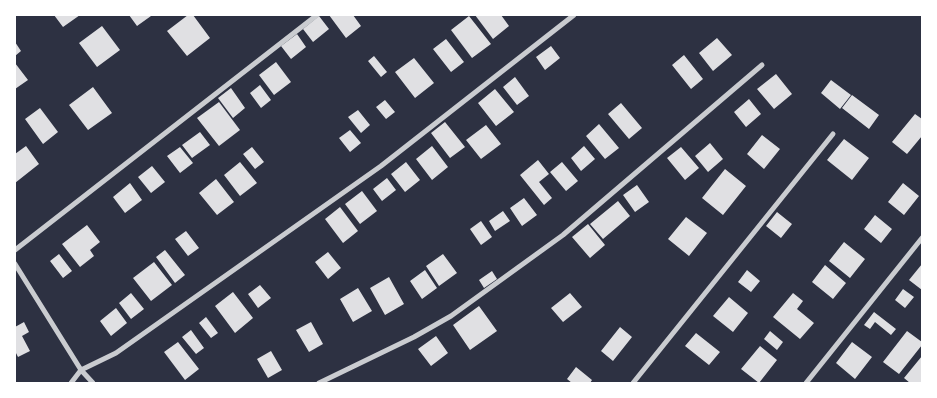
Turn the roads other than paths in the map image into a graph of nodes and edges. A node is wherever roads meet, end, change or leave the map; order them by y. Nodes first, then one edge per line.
1 (317, 15) edge
2 (574, 15) edge
3 (762, 66) dead end
4 (833, 134) dead end
5 (922, 238) edge
6 (15, 250) edge
7 (15, 264) edge
8 (81, 370) junction
9 (71, 383) edge
10 (93, 383) edge
11 (319, 383) edge
12 (633, 383) edge
13 (806, 383) edge

1 - 6 street
2 - 8 street
3 - 11 street
4 - 12 street
5 - 13 street
7 - 8 street
8 - 9 street
8 - 10 street

